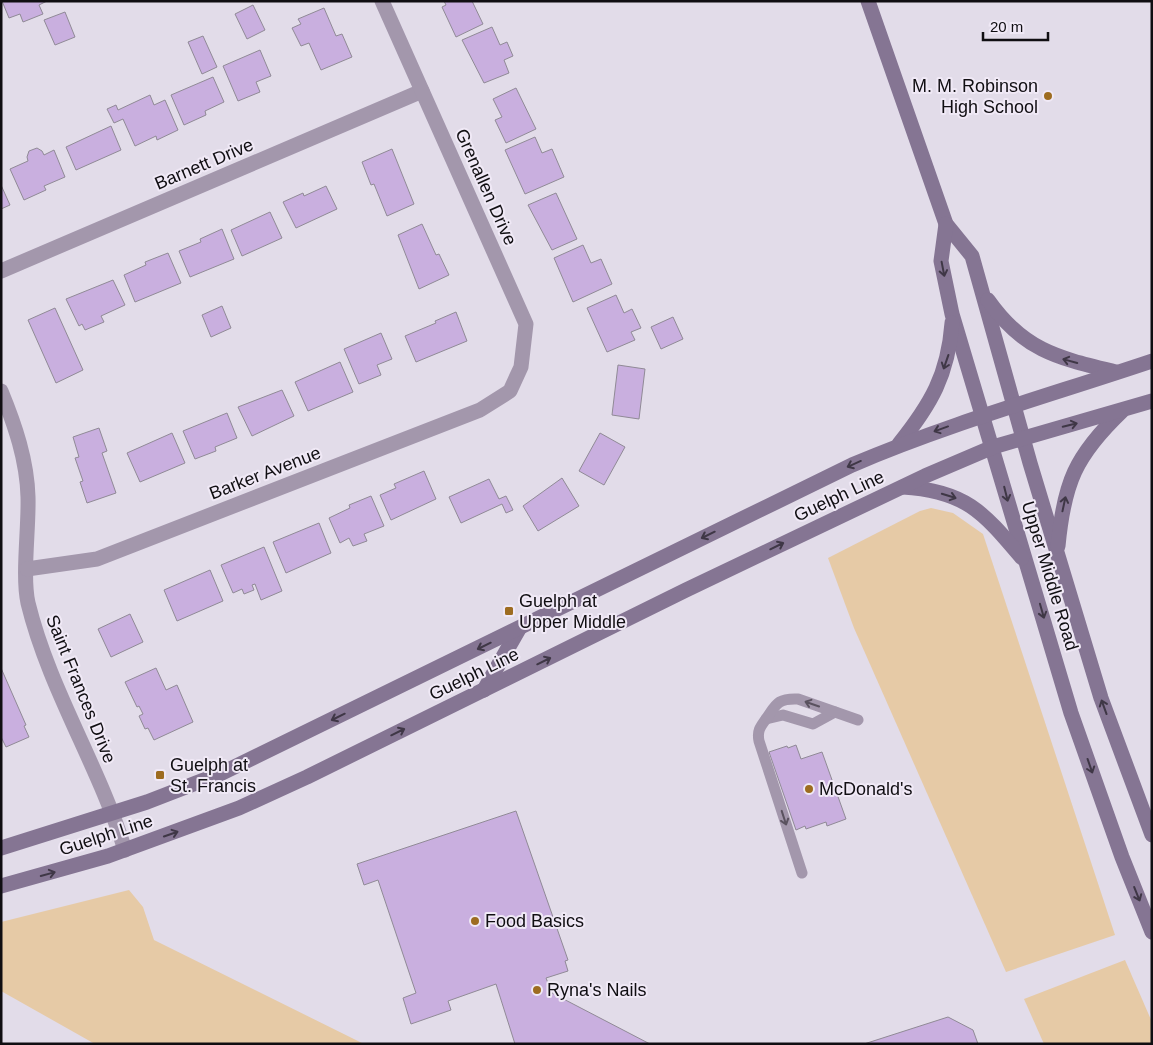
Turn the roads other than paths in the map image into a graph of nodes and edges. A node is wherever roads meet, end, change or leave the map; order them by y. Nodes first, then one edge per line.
1 (382, 1) edge
2 (868, 1) edge
3 (422, 91) junction
4 (946, 224) junction
5 (1, 271) edge
6 (984, 295) junction
7 (952, 314) junction
8 (1152, 361) edge
9 (1117, 373) junction
10 (1, 391) edge
11 (510, 391) joint
12 (1152, 401) edge
13 (1014, 405) junction
14 (1123, 410) junction
15 (983, 415) junction
16 (1023, 438) junction
17 (899, 444) junction
18 (993, 447) junction
19 (902, 487) junction
20 (1057, 553) junction
21 (1028, 565) junction
22 (27, 569) junction
23 (519, 629) junction
24 (484, 690) junction
25 (835, 712) junction
26 (766, 719) junction
27 (858, 720) dead end
28 (113, 813) junction
29 (1152, 835) edge
30 (1, 848) edge
31 (125, 850) junction
32 (802, 873) dead end
33 (1, 886) edge
34 (1152, 932) edge

1 - 3 street, Grenallen Drive
2 - 4 main road, Upper Middle Road
3 - 5 street, Barnett Drive
3 - 11 street, Grenallen Drive
4 - 6 main road, Upper Middle Road
4 -> 7 main road, Upper Middle Road
9 -> 6 main road
6 - 13 main road, Upper Middle Road
7 - 15 main road, Upper Middle Road
7 -> 17 main road
8 - 9 main road, Guelph Line
9 - 13 main road, Guelph Line
10 - 22 street, Saint Frances Drive
11 - 22 street, Barker Avenue
12 - 14 main road, Guelph Line
13 - 15 main road, Guelph Line
13 - 16 main road, Upper Middle Road
16 -> 14 main road, Guelph Line
20 -> 14 main road
15 -> 17 main road, Guelph Line
15 - 18 main road, Upper Middle Road
16 - 18 main road, Guelph Line
16 - 20 main road, Upper Middle Road
17 -> 23 main road, Guelph Line
18 - 19 main road, Guelph Line
18 -> 21 main road, Upper Middle Road
19 -> 21 main road
24 -> 19 main road, Guelph Line
29 -> 20 main road, Upper Middle Road
21 -> 34 main road, Upper Middle Road
22 - 28 street, Saint Frances Drive
23 - 24 main road
23 -> 28 main road, Guelph Line
31 -> 24 main road, Guelph Line
25 - 26 lane
25 -> 26 lane
25 - 27 lane
26 -> 32 lane
28 - 30 main road, Guelph Line
28 - 31 street, Saint Frances Drive
33 -> 31 main road, Guelph Line

